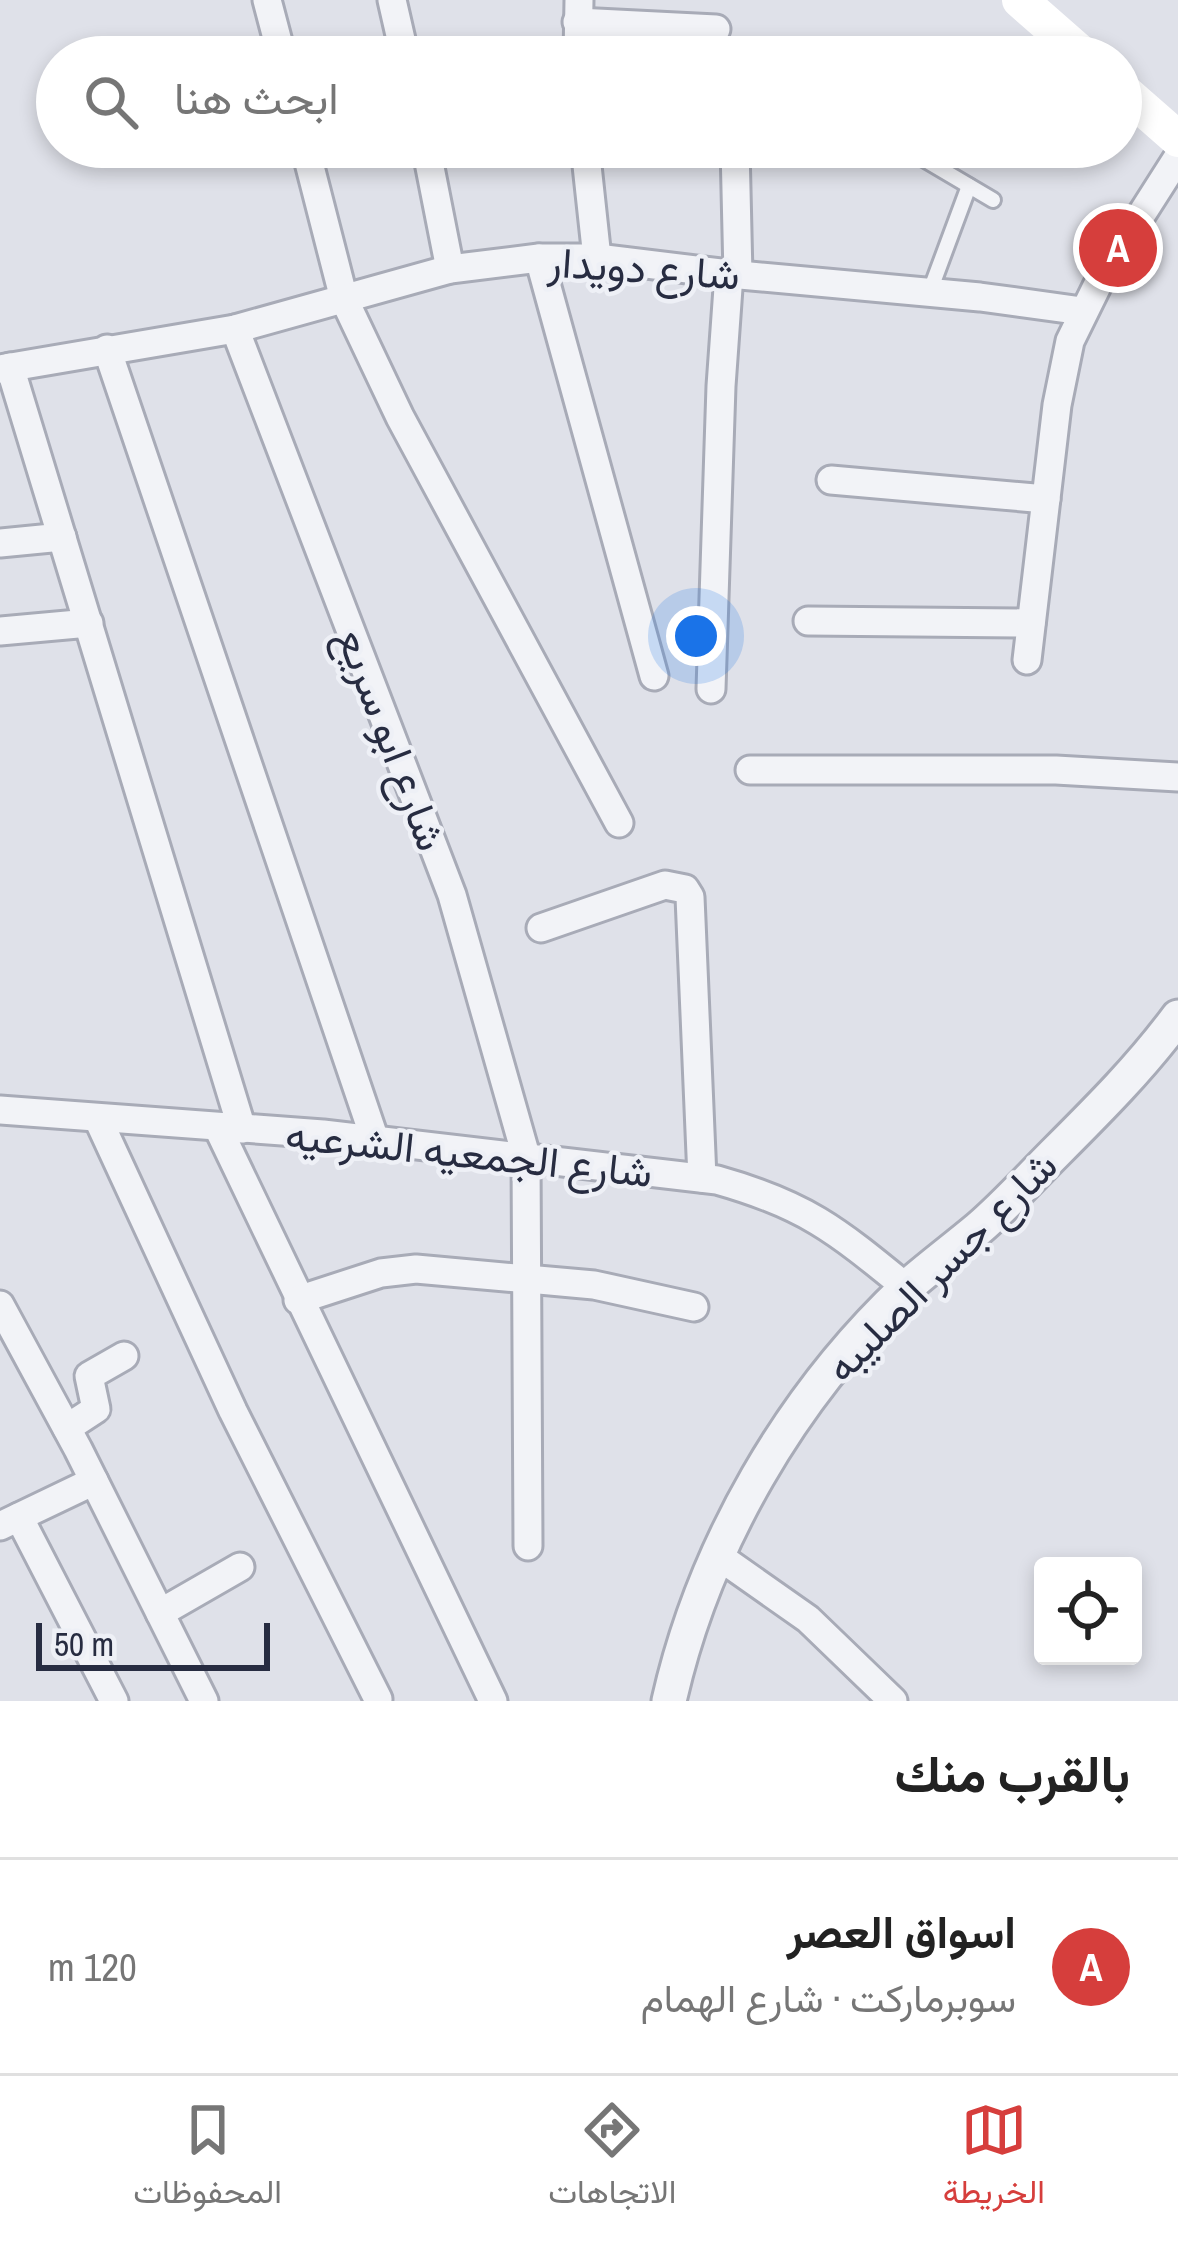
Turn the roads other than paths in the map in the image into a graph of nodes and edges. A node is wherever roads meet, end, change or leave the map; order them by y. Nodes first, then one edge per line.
1 (267, 0) edge
2 (392, 0) edge
3 (1020, 0) edge
4 (578, 11) edge
5 (716, 29) dead end
6 (276, 36) edge
7 (400, 36) edge
8 (1061, 36) edge
9 (1142, 108) edge
10 (1178, 140) edge
11 (1178, 157) edge
12 (310, 168) edge
13 (430, 168) edge
14 (587, 168) edge
15 (736, 168) edge
16 (939, 168) edge
17 (969, 186) junction
18 (993, 200) dead end
19 (539, 258) junction
20 (597, 258) junction
21 (450, 269) junction
22 (734, 274) junction
23 (930, 292) junction
24 (344, 299) junction
25 (1082, 311) junction
26 (235, 329) junction
27 (107, 349) junction
28 (5, 368) edge
29 (831, 480) dead end
30 (1046, 500) junction
31 (62, 537) junction
32 (0, 543) edge
33 (808, 621) dead end
34 (89, 623) junction
35 (1031, 623) junction
36 (0, 632) edge
37 (1027, 660) dead end
38 (655, 676) dead end
39 (711, 689) dead end
40 (750, 770) dead end
41 (1178, 777) edge
42 (619, 824) dead end
43 (541, 928) dead end
44 (1178, 1017) edge
45 (1, 1107) edge
46 (98, 1119) junction
47 (230, 1128) junction
48 (375, 1140) junction
49 (526, 1156) junction
50 (702, 1178) junction
51 (527, 1277) junction
52 (907, 1288) junction
53 (298, 1300) junction
54 (0, 1305) edge
55 (694, 1307) dead end
56 (124, 1355) dead end
57 (67, 1428) junction
58 (94, 1481) junction
59 (9, 1521) edge
60 (528, 1546) dead end
61 (717, 1555) junction
62 (240, 1567) dead end
63 (160, 1613) junction
64 (677, 1666) junction
65 (378, 1699) edge
66 (114, 1701) edge
67 (204, 1701) edge
68 (493, 1701) edge
69 (645, 1701) edge
70 (669, 1701) edge
71 (892, 1701) edge

1 - 6 street
2 - 7 street
3 - 8 main road
4 - 5 street
9 - 10 main road
11 - 25 street
12 - 24 street
13 - 21 street
14 - 20 street
15 - 22 street
16 - 17 lane
17 - 18 lane
17 - 23 lane
19 - 20 street, شارع دويدار
19 - 21 street, شارع دويدار
19 - 38 street
20 - 22 street, شارع دويدار
21 - 24 street, شارع دويدار
22 - 23 street, شارع دويدار
22 - 39 street
23 - 25 street, شارع دويدار
24 - 26 street, شارع دويدار
24 - 42 street
25 - 30 street
26 - 27 street, شارع دويدار
26 - 49 street, شارع ابو سريع
27 - 28 street, شارع دويدار
27 - 48 street
28 - 31 street
29 - 30 street
30 - 35 street
31 - 32 street
31 - 34 street
33 - 35 street
34 - 36 street
34 - 47 street
35 - 37 street
40 - 41 street
43 - 50 street
44 - 52 street, شارع جسر الصليبه
45 - 46 street, شارع الجمعيه الشرعيه
46 - 47 street, شارع الجمعيه الشرعيه
46 - 65 street
47 - 48 street, شارع الجمعيه الشرعيه
47 - 53 street
48 - 49 street, شارع الجمعيه الشرعيه
49 - 50 street, شارع الجمعيه الشرعيه
49 - 51 street, شارع ابو سريع
50 - 52 street, شارع الجمعيه الشرعيه
51 - 53 street
51 - 55 street
51 - 60 street, شارع ابو سريع
52 - 61 street, شارع جسر الصليبه
53 - 68 street
54 - 57 street
56 - 57 street
57 - 58 street
58 - 59 street
58 - 63 street
59 - 66 street
61 - 64 street, شارع جسر الصليبه
61 - 71 street
62 - 63 street
63 - 67 street
64 - 69 street, شارع جسر الصليبه
64 - 70 street, شارع جسر الصليبه

